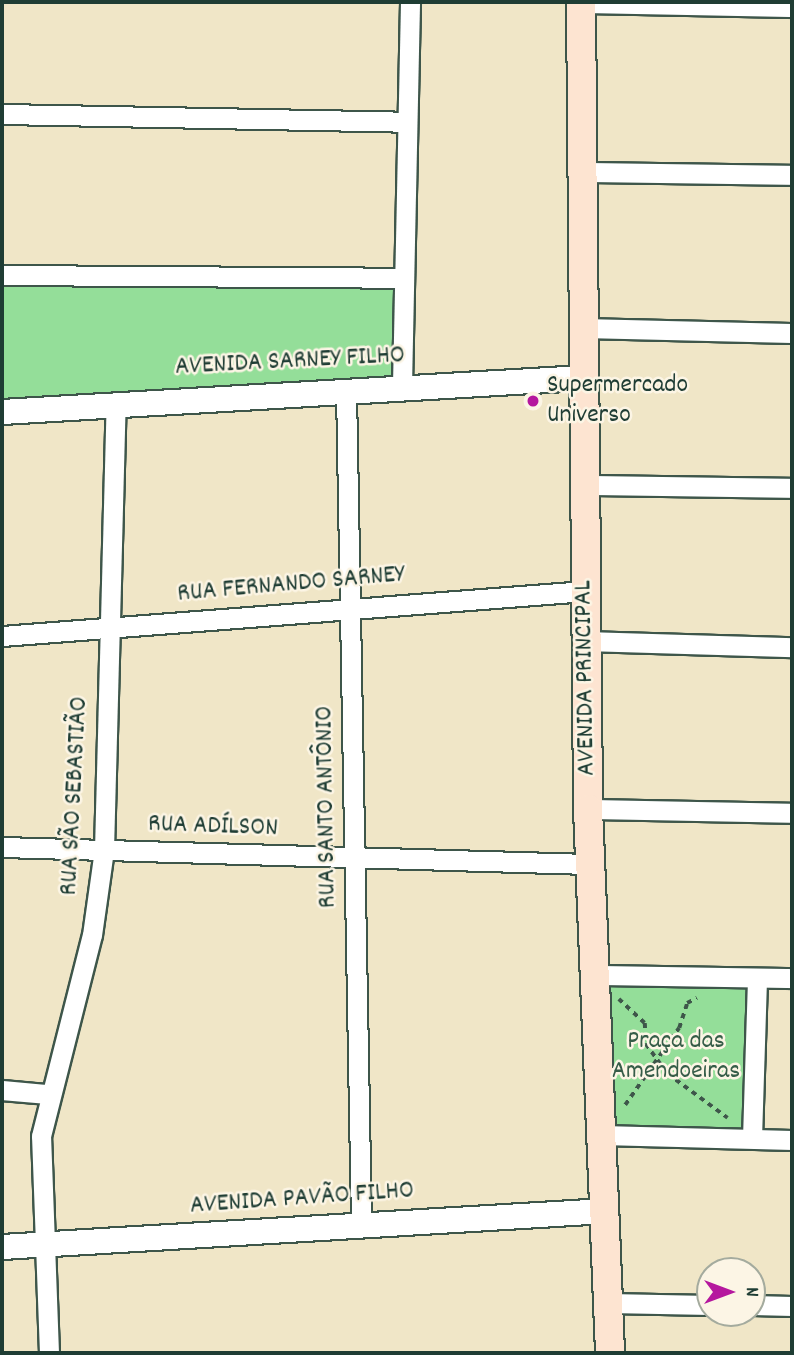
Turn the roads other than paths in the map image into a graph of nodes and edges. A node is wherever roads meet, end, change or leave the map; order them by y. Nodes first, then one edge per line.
1 (410, 2) edge
2 (581, 2) edge
3 (792, 7) edge
4 (2, 114) edge
5 (407, 122) junction
6 (580, 172) junction
7 (792, 175) edge
8 (2, 275) edge
9 (404, 278) junction
10 (582, 328) junction
11 (792, 333) edge
12 (583, 378) junction
13 (402, 385) junction
14 (346, 389) junction
15 (116, 402) junction
16 (2, 412) edge
17 (584, 485) junction
18 (792, 488) edge
19 (585, 591) junction
20 (350, 605) junction
21 (108, 628) junction
22 (2, 636) edge
23 (586, 641) junction
24 (792, 646) edge
25 (588, 809) junction
26 (792, 813) edge
27 (2, 847) edge
28 (104, 850) junction
29 (354, 857) junction
30 (590, 864) junction
31 (595, 975) junction
32 (757, 978) junction
33 (792, 978) edge
34 (2, 1090) edge
35 (47, 1094) junction
36 (602, 1135) junction
37 (752, 1139) junction
38 (792, 1139) edge
39 (606, 1211) junction
40 (361, 1224) junction
41 (41, 1245) junction
42 (2, 1247) edge
43 (608, 1303) junction
44 (696, 1305) edge
45 (766, 1305) edge
46 (792, 1306) edge
47 (49, 1353) edge
48 (610, 1353) edge

1 - 5 street
2 - 3 street
2 - 6 main road, AVENIDA PRINCIPAL
4 - 5 street
5 - 9 street
6 - 7 street
6 - 10 main road, AVENIDA PRINCIPAL
8 - 9 street
9 - 13 street
10 - 11 street
10 - 12 main road, AVENIDA PRINCIPAL
12 - 13 street, AVENIDA SARNEY FILHO
12 - 17 main road, AVENIDA PRINCIPAL
13 - 14 street, AVENIDA SARNEY FILHO
14 - 15 street, AVENIDA SARNEY FILHO
14 - 20 street, RUA SANTO ANTÔNIO
15 - 16 street, AVENIDA SARNEY FILHO
15 - 21 street, RUA SÃO SEBASTIÃO
17 - 18 street
17 - 19 main road, AVENIDA PRINCIPAL
19 - 20 street, RUA FERNANDO SARNEY
19 - 23 main road, AVENIDA PRINCIPAL
20 - 21 street, RUA FERNANDO SARNEY
20 - 29 street, RUA SANTO ANTÔNIO
21 - 22 street, RUA FERNANDO SARNEY
21 - 28 street, RUA SÃO SEBASTIÃO
23 - 24 street
23 - 25 main road, AVENIDA PRINCIPAL
25 - 26 street
25 - 30 main road, AVENIDA PRINCIPAL
27 - 28 street, RUA ADÍLSON
28 - 29 street, RUA ADÍLSON
28 - 35 street, RUA SÃO SEBASTIÃO
29 - 30 street, RUA ADÍLSON
29 - 40 street, RUA SANTO ANTÔNIO
30 - 31 main road, AVENIDA PRINCIPAL
31 - 32 street
31 - 36 main road, AVENIDA PRINCIPAL
32 - 33 street
32 - 37 street
34 - 35 street
35 - 41 street, RUA SÃO SEBASTIÃO
36 - 37 street
36 - 39 main road, AVENIDA PRINCIPAL
37 - 38 street
39 - 40 street, AVENIDA PAVÃO FILHO
39 - 43 main road, AVENIDA PRINCIPAL
40 - 41 street, AVENIDA PAVÃO FILHO
41 - 42 street, AVENIDA PAVÃO FILHO
41 - 47 street, RUA SÃO SEBASTIÃO
43 - 44 street
43 - 48 main road, AVENIDA PRINCIPAL
45 - 46 street

